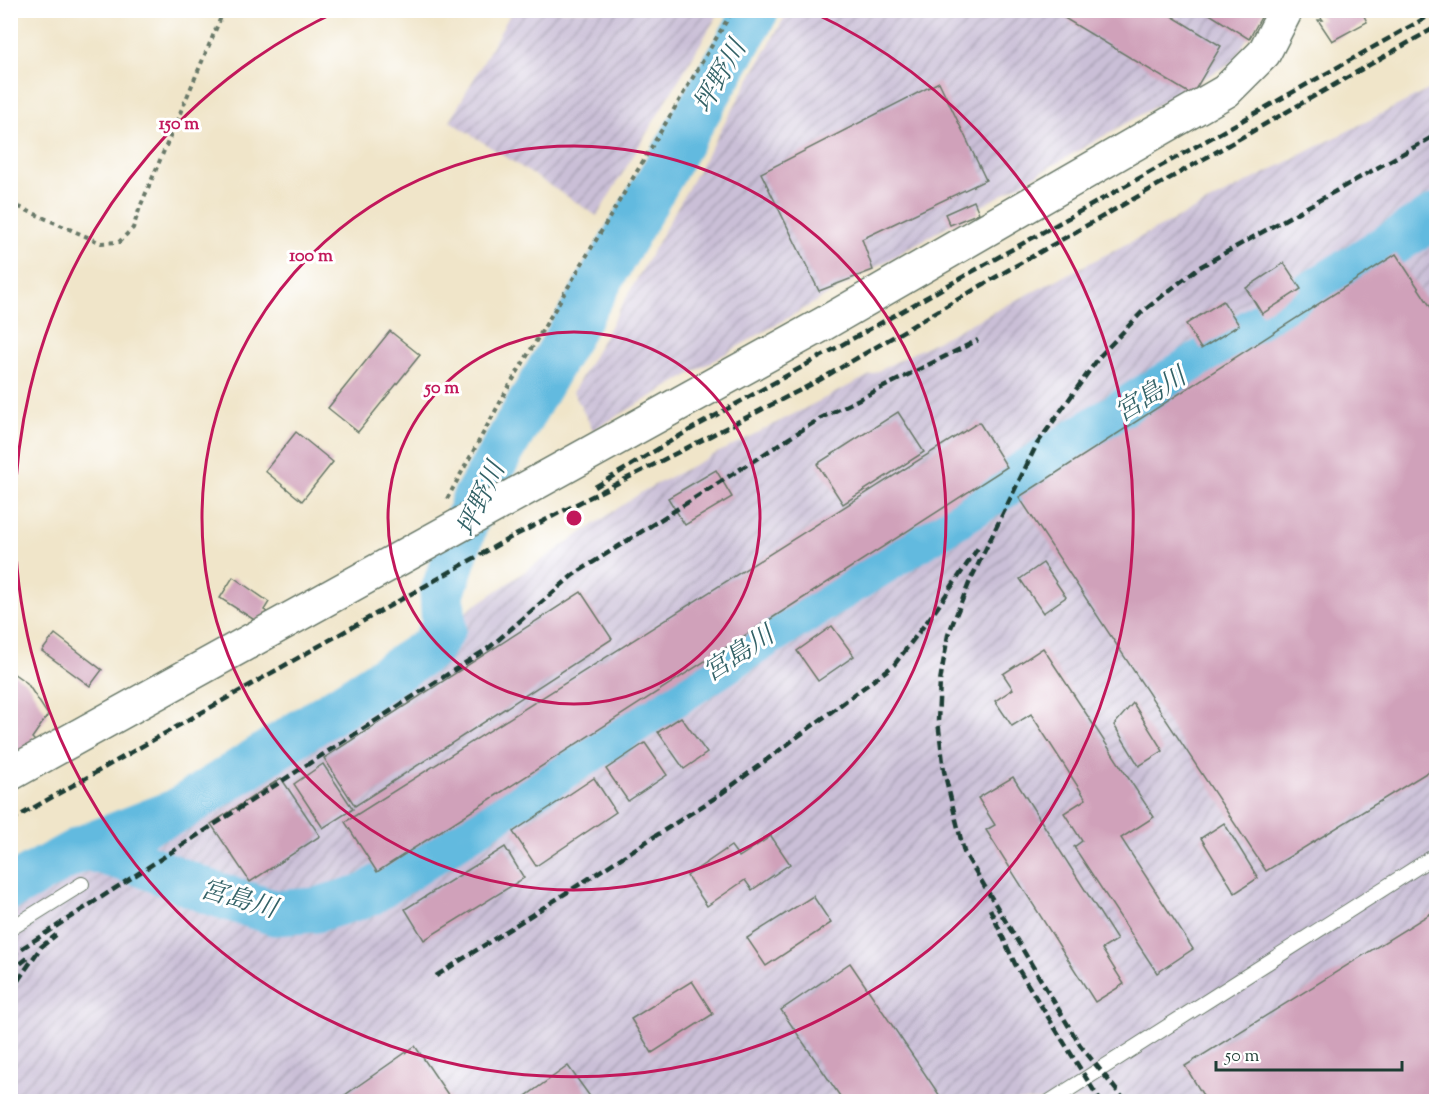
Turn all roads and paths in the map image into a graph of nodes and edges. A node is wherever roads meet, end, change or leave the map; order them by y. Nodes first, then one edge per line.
1 (224, 10) edge
2 (733, 10) edge
3 (1286, 10) edge
4 (10, 203) edge
5 (441, 509) dead end
6 (10, 774) edge
7 (1437, 855) edge
8 (82, 884) dead end
9 (10, 929) edge
10 (1049, 1101) edge

1 - 4 path
2 - 5 path
3 - 6 street
7 - 10 lane
8 - 9 lane

